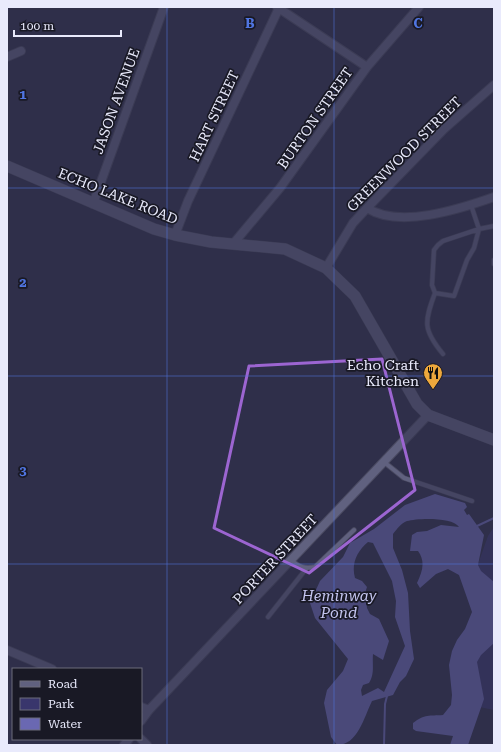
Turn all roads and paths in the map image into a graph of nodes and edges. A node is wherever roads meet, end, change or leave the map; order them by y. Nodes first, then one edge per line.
1 (164, 7) edge
2 (419, 7) edge
3 (278, 8) edge
4 (21, 51) dead end
5 (7, 57) edge
6 (367, 67) junction
7 (494, 85) edge
8 (7, 166) edge
9 (494, 197) edge
10 (93, 204) junction
11 (471, 205) junction
12 (367, 208) junction
13 (494, 226) edge
14 (479, 229) junction
15 (175, 235) junction
16 (232, 244) junction
17 (494, 260) edge
18 (494, 264) edge
19 (326, 268) junction
20 (435, 293) junction
21 (443, 354) dead end
22 (428, 415) junction
23 (494, 440) edge
24 (384, 462) junction
25 (472, 501) dead end
26 (354, 530) dead end
27 (291, 560) junction
28 (306, 569) junction
29 (268, 617) dead end
30 (7, 650) edge
31 (50, 668) edge
32 (145, 709) edge

1 - 10 street, JASON AVENUE
2 - 6 street, BURTON STREET
3 - 6 street
3 - 15 street, HART STREET
4 - 5 street
6 - 16 street, BURTON STREET
7 - 12 street, GREENWOOD STREET
8 - 10 main road, ECHO LAKE ROAD
9 - 11 street
10 - 15 main road, ECHO LAKE ROAD
11 - 12 street
11 - 14 lane
12 - 19 street, GREENWOOD STREET
13 - 14 lane
14 - 20 lane
14 - 20 lane
15 - 16 main road, ECHO LAKE ROAD
16 - 19 main road, ECHO LAKE ROAD
17 - 18 lane
19 - 22 main road, ECHO LAKE ROAD
20 - 21 lane
22 - 23 main road, ECHO LAKE ROAD
22 - 24 street, PORTER STREET
24 - 25 lane
24 - 27 street, PORTER STREET
26 - 28 lane
27 - 28 lane
27 - 32 street, PORTER STREET
28 - 29 lane
30 - 31 street

